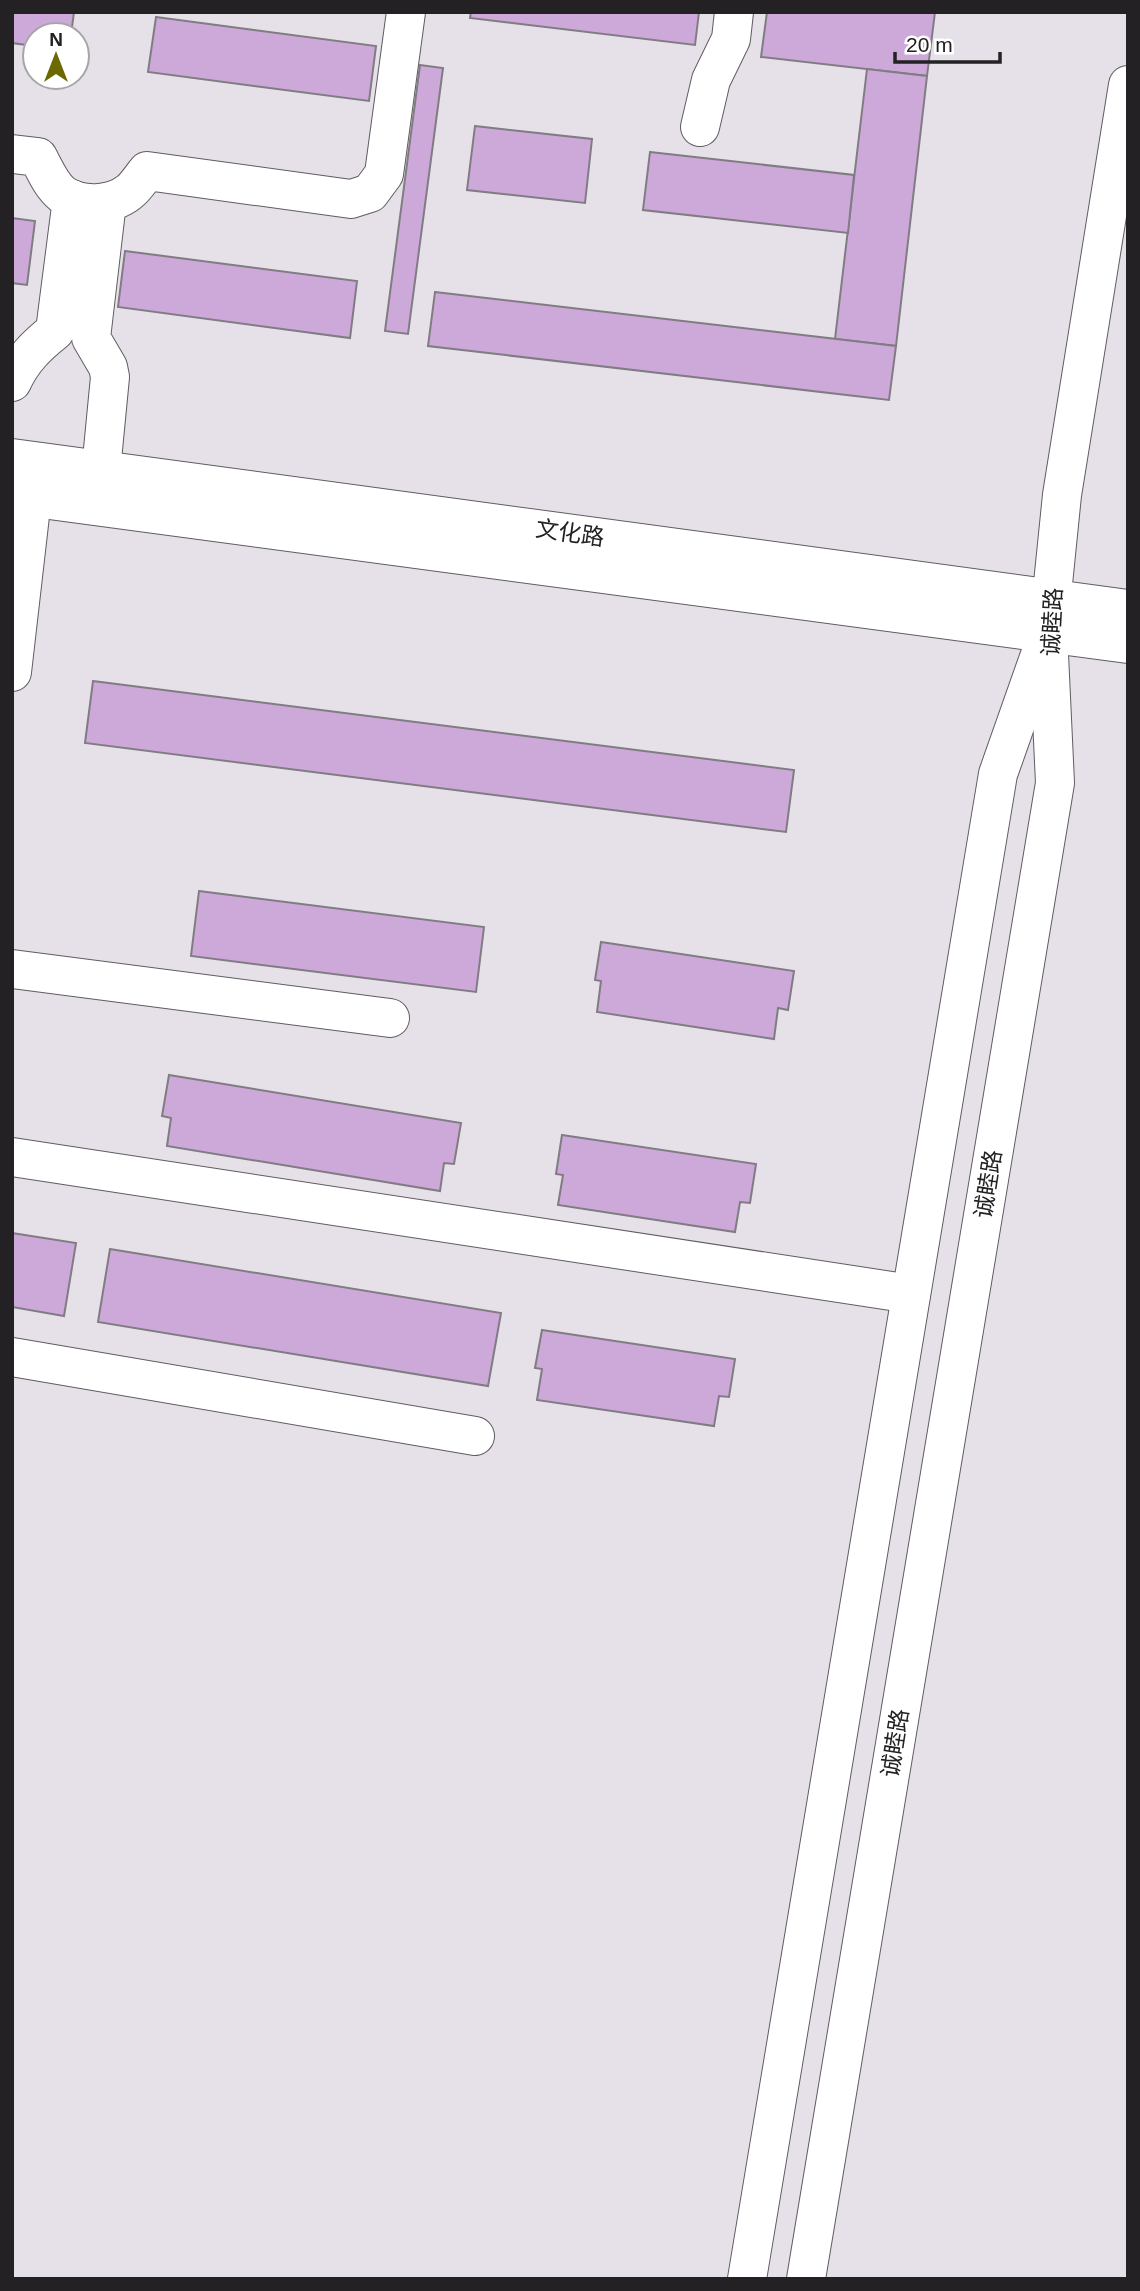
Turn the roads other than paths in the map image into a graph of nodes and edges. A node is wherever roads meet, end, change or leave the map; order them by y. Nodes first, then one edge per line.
1 (406, 12) edge
2 (734, 12) edge
3 (1128, 85) edge
4 (699, 127) dead end
5 (12, 154) edge
6 (90, 200) junction
7 (12, 382) edge
8 (12, 458) edge
9 (101, 470) junction
10 (22, 496) edge
11 (1128, 609) edge
12 (1050, 616) junction
13 (1128, 644) edge
14 (12, 672) edge
15 (12, 969) edge
16 (390, 1018) dead end
17 (12, 1157) edge
18 (911, 1294) junction
19 (12, 1357) edge
20 (475, 1436) dead end
21 (747, 2279) edge
22 (806, 2279) edge

1 - 6 street
2 - 4 street
3 - 12 street, 诚睦路
5 - 6 street
6 - 7 street
6 - 9 street
8 - 9 street, 文化路
9 - 12 street, 文化路
10 - 12 street, 文化路
10 - 14 street
11 - 12 street, 文化路
12 - 13 street, 文化路
12 - 18 street
12 - 22 street, 诚睦路
15 - 16 street
17 - 18 street
18 - 21 street
19 - 20 street

